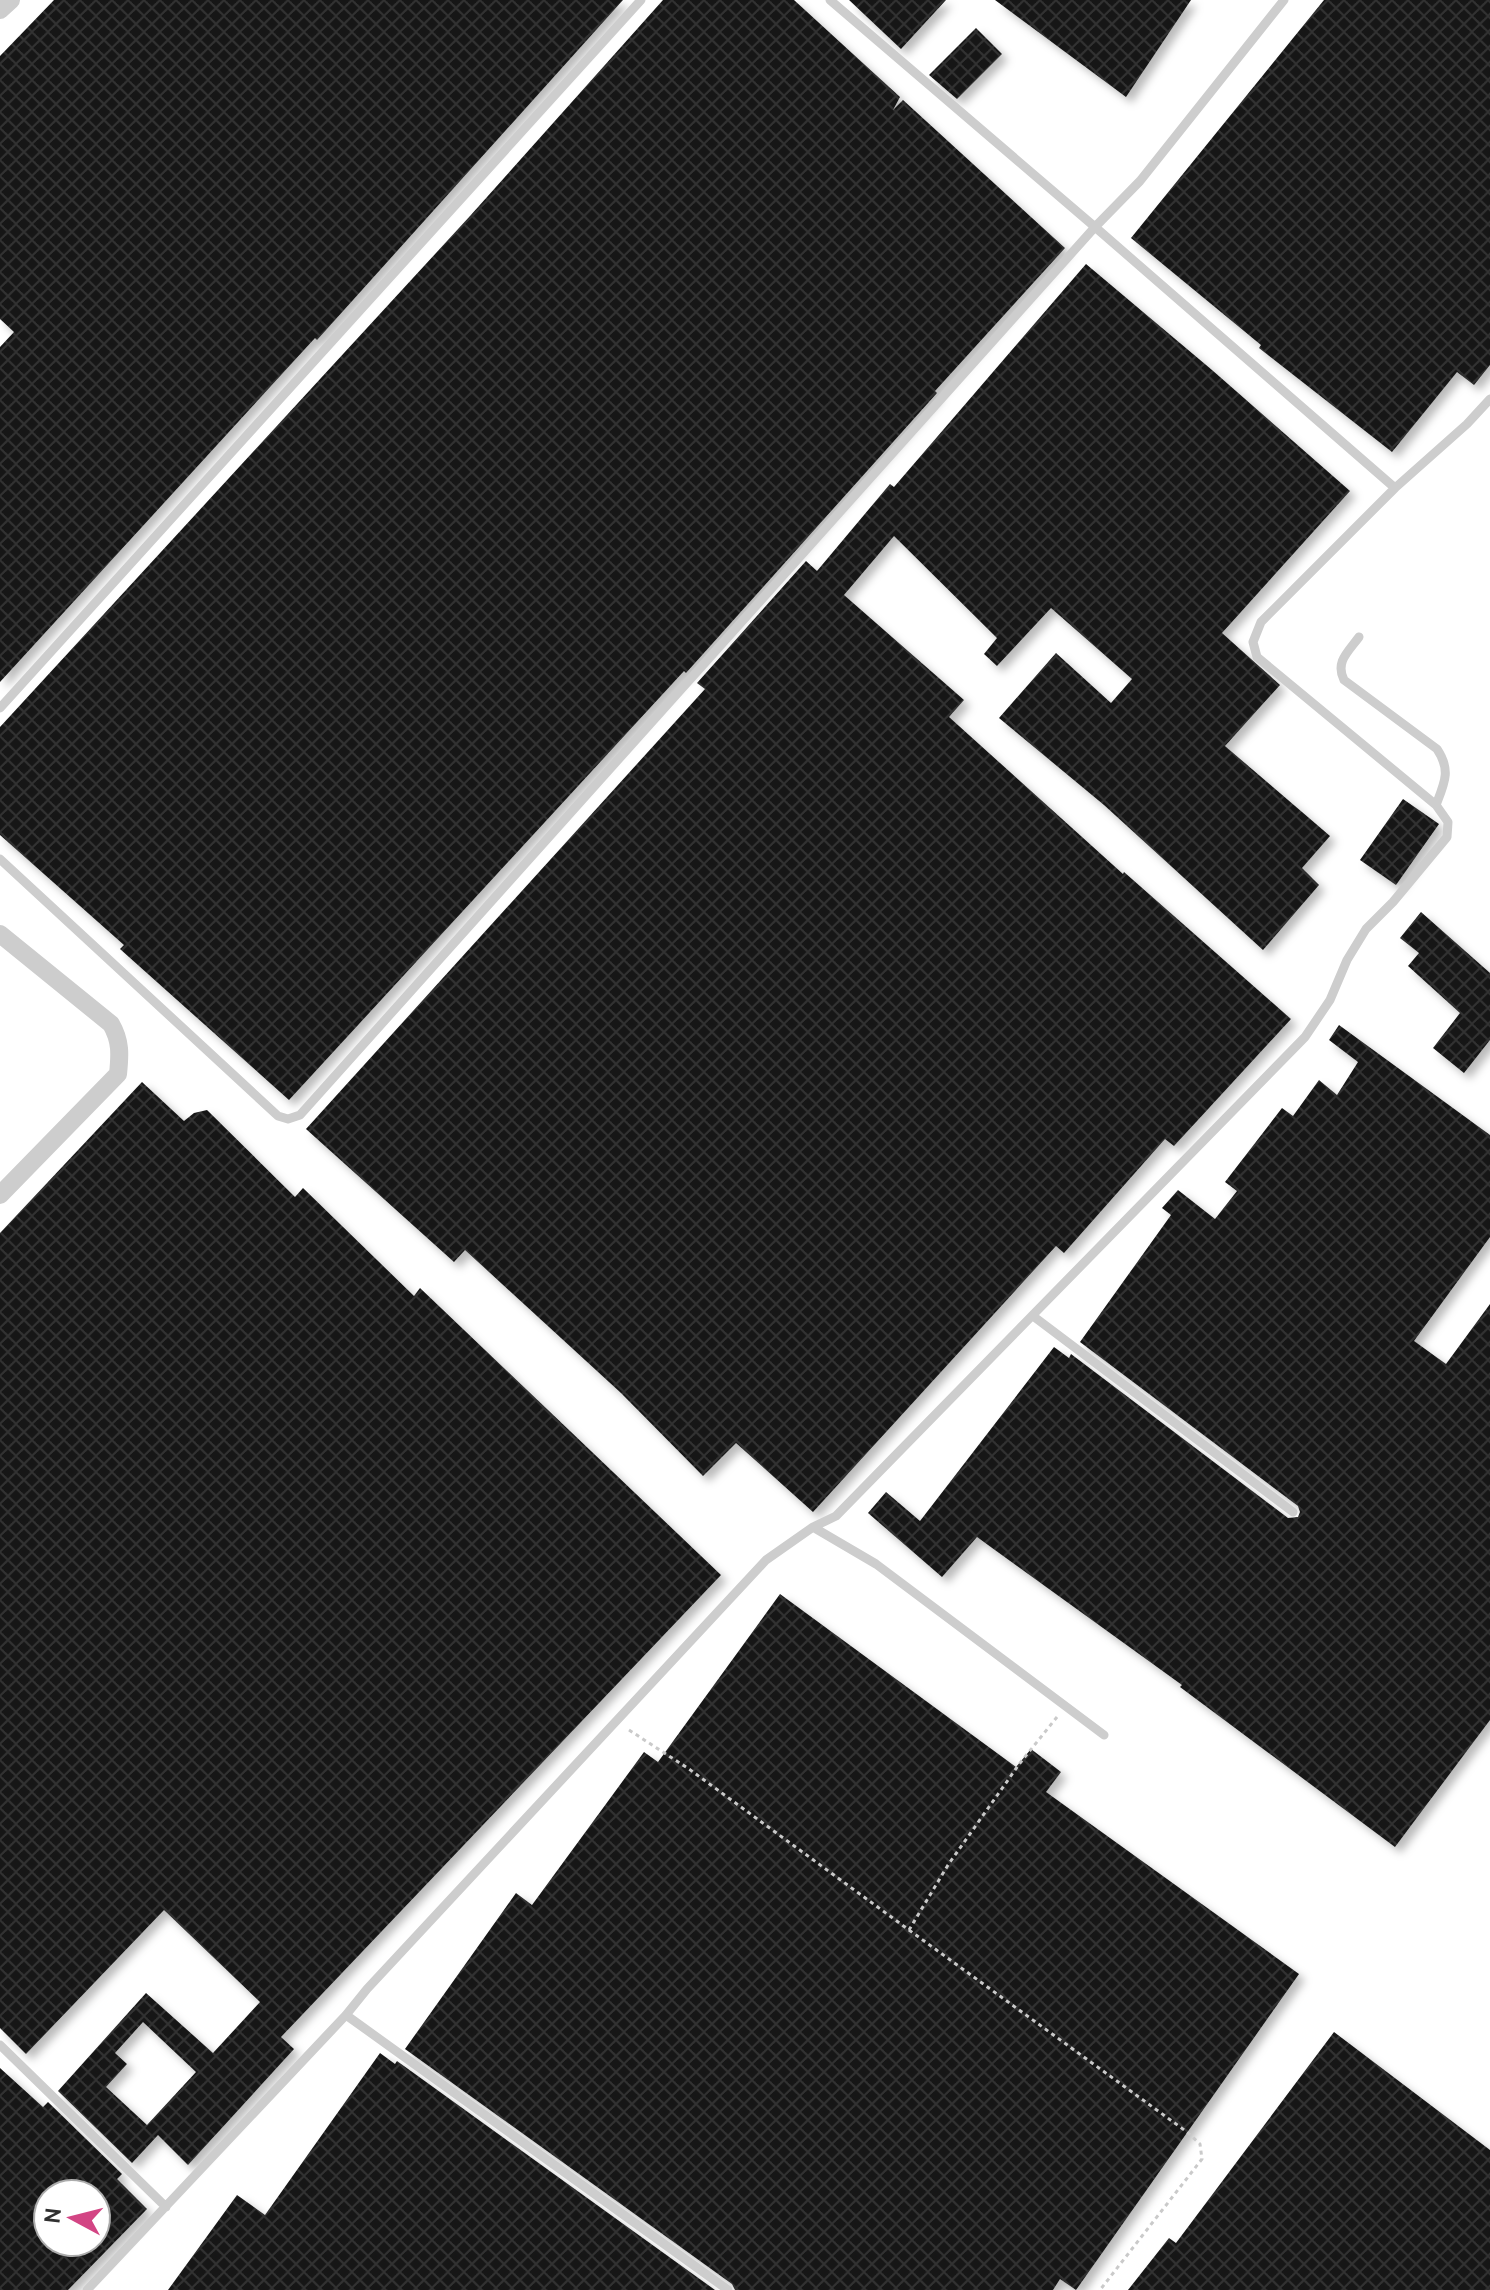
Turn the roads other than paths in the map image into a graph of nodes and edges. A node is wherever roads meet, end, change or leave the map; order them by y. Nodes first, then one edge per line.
1 (11, 0) edge
2 (641, 0) edge
3 (830, 0) edge
4 (1284, 0) edge
5 (0, 10) edge
6 (1095, 227) junction
7 (1490, 399) edge
8 (1395, 488) junction
9 (1359, 637) dead end
10 (0, 708) edge
11 (1436, 805) junction
12 (0, 859) edge
13 (0, 934) edge
14 (0, 1195) edge
15 (1033, 1316) junction
16 (1293, 1512) dead end
17 (813, 1527) junction
18 (1104, 1735) dead end
19 (346, 2015) junction
20 (0, 2045) edge
21 (166, 2207) junction
22 (87, 2290) edge
23 (728, 2290) edge

1 - 5 street
2 - 10 lane
3 - 6 lane
4 - 6 lane
6 - 8 lane
6 - 12 lane
7 - 8 lane
8 - 11 lane
9 - 11 lane
11 - 15 lane
13 - 14 street
15 - 16 lane
15 - 17 lane
17 - 18 lane
17 - 19 lane
19 - 21 lane
19 - 23 lane
20 - 21 lane
21 - 22 lane

